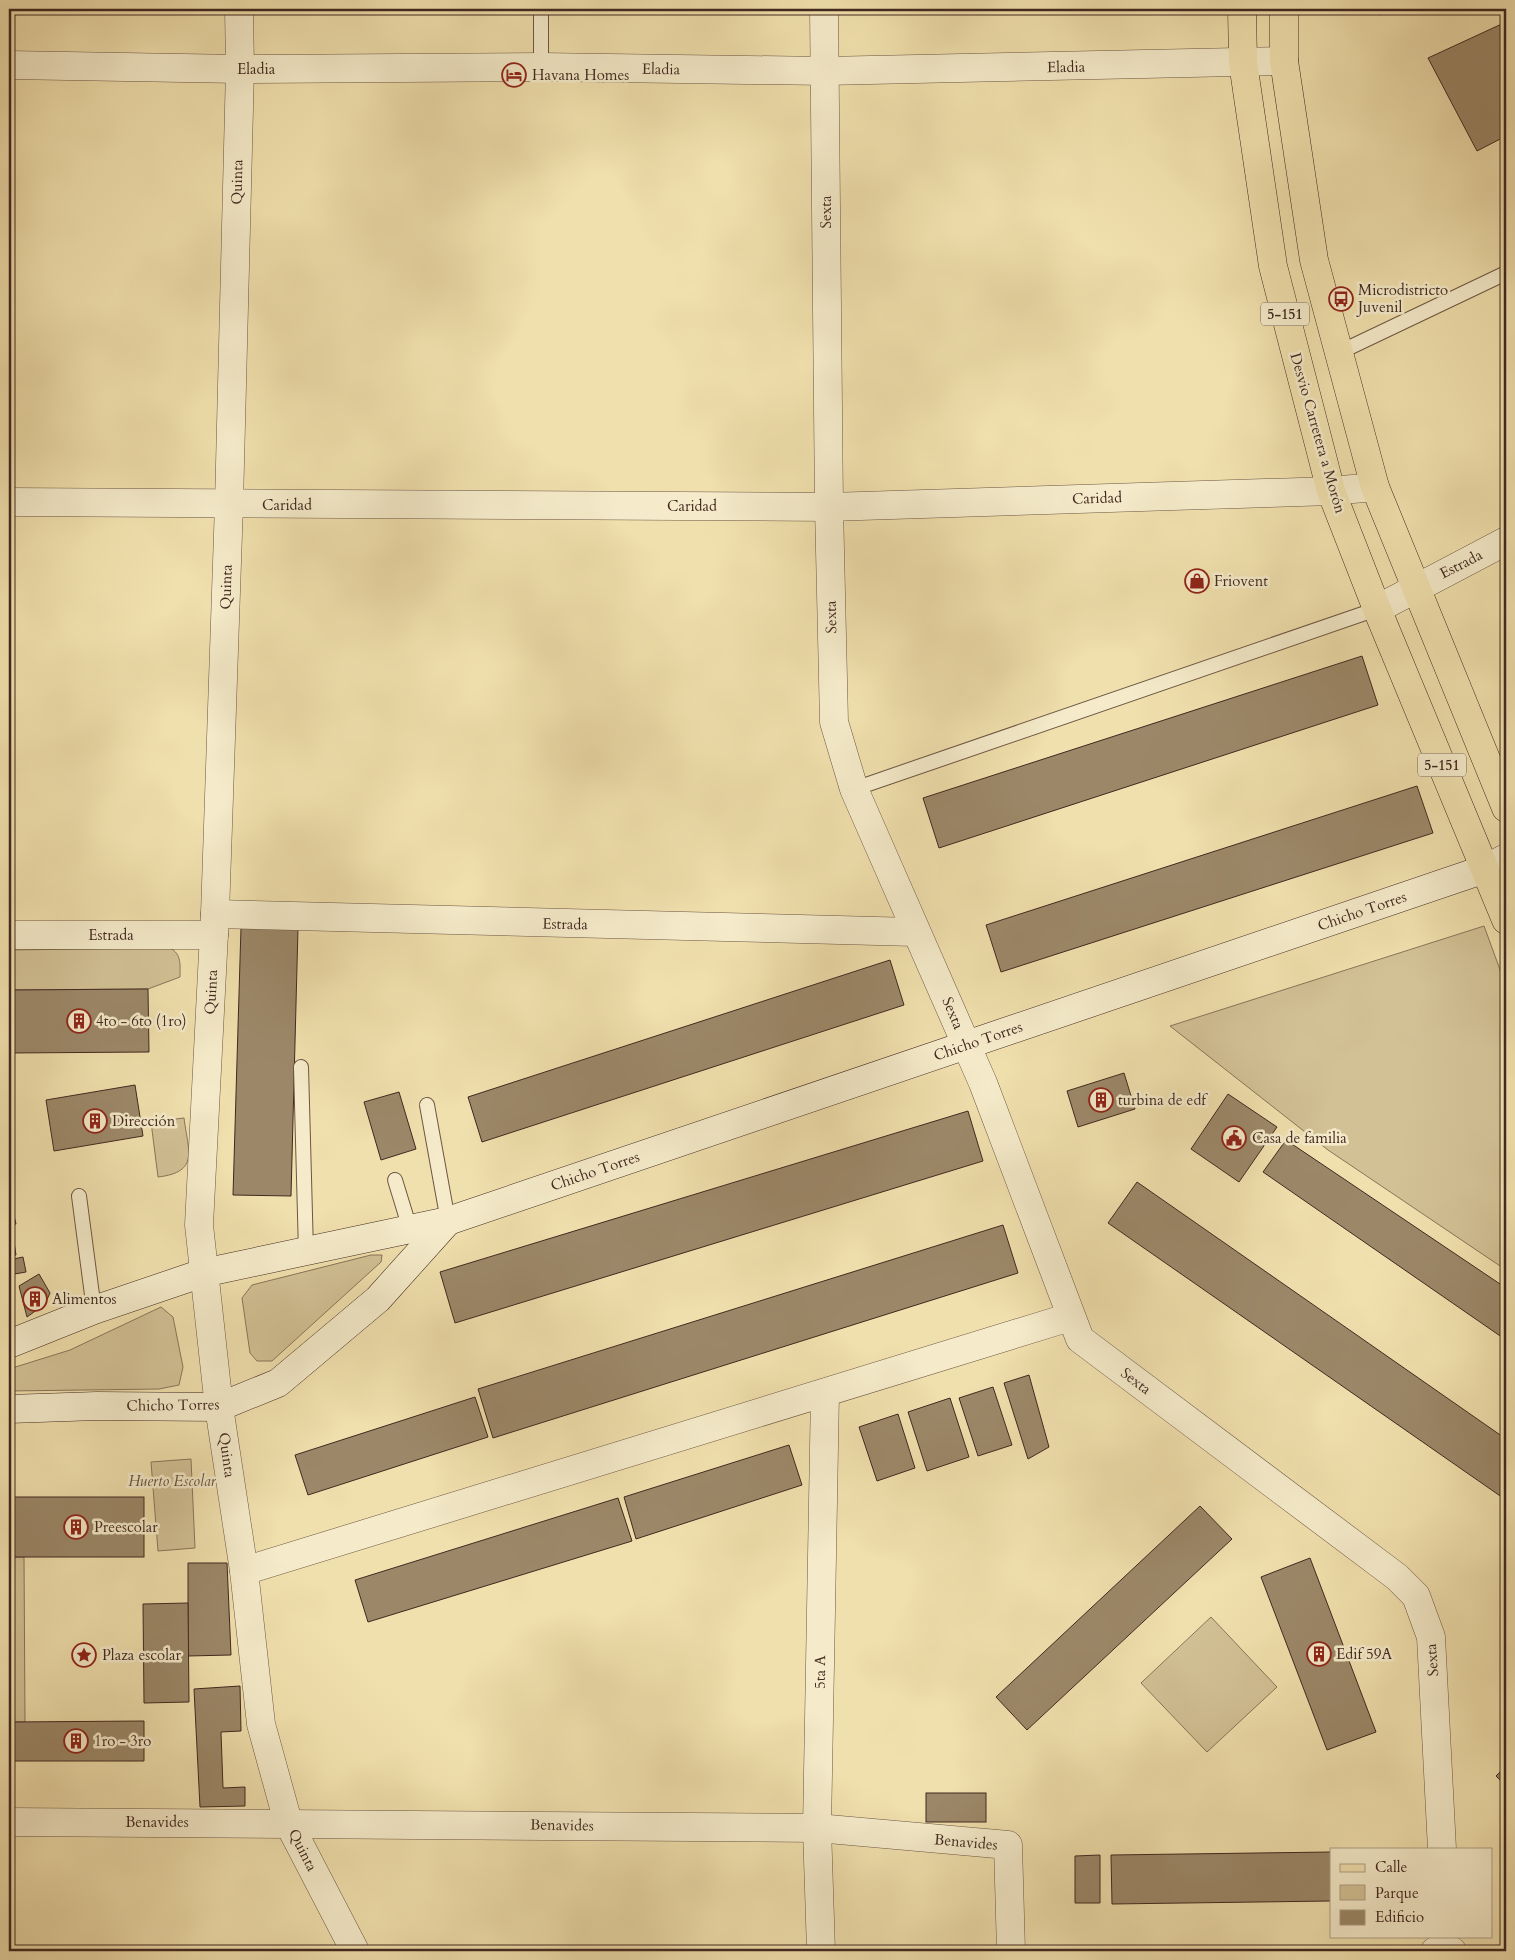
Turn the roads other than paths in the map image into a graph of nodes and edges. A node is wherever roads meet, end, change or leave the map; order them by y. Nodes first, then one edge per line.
1 (239, 9) edge
2 (541, 9) edge
3 (824, 9) edge
4 (1242, 9) edge
5 (1284, 9) edge
6 (1284, 61) junction
7 (1243, 63) junction
8 (9, 65) edge
9 (541, 67) junction
10 (240, 69) junction
11 (825, 71) junction
12 (1506, 273) edge
13 (1338, 353) junction
14 (1375, 487) junction
15 (1331, 491) junction
16 (9, 502) edge
17 (229, 504) junction
18 (829, 507) junction
19 (1506, 541) edge
20 (1415, 587) junction
21 (1377, 610) junction
22 (854, 789) junction
23 (1506, 808) edge
24 (1496, 863) edge
25 (1506, 920) edge
26 (214, 925) junction
27 (915, 932) junction
28 (9, 935) edge
29 (967, 1045) junction
30 (301, 1067) dead end
31 (426, 1104) dead end
32 (395, 1180) dead end
33 (79, 1196) dead end
34 (448, 1221) junction
35 (410, 1229) junction
36 (306, 1252) junction
37 (203, 1273) junction
38 (94, 1310) junction
39 (1070, 1317) junction
40 (9, 1344) edge
41 (825, 1393) junction
42 (219, 1406) junction
43 (9, 1409) edge
44 (244, 1571) junction
45 (9, 1822) edge
46 (288, 1822) junction
47 (817, 1828) junction
48 (1442, 1848) edge
49 (1451, 1938) edge
50 (355, 1951) edge
51 (821, 1951) edge
52 (1011, 1951) edge
53 (1435, 1951) edge
54 (1452, 1951) edge

1 - 10 street, Quinta
2 - 9 lane
3 - 11 street, Sexta
4 - 7 main road, Desvio Carretera a Morón / 5-151
5 - 6 main road, 5-151
6 - 7 street, Eladia
6 - 13 main road, 5-151
7 - 11 street, Eladia
7 - 15 main road, Desvio Carretera a Morón / 5-151
8 - 10 street, Eladia
9 - 10 street, Eladia
9 - 11 street, Eladia
10 - 17 street, Quinta
11 - 18 street, Sexta
12 - 13 lane
13 - 14 main road, 5-151
14 - 15 street, Caridad
14 - 20 main road, 5-151
15 - 18 street, Caridad
15 - 21 main road, Desvio Carretera a Morón / 5-151
16 - 17 street, Caridad
17 - 18 street, Caridad
17 - 26 street, Quinta
18 - 22 street, Sexta
19 - 20 street, Estrada
20 - 21 street
20 - 23 main road, 5-151
21 - 22 lane
21 - 24 main road, Desvio Carretera a Morón / 5-151
22 - 27 street, Sexta
24 - 25 main road, Desvio Carretera a Morón / 5-151
24 - 29 street, Chicho Torres
26 - 27 street, Estrada
26 - 28 street, Estrada
26 - 37 street, Quinta
27 - 29 street, Sexta
29 - 34 street, Chicho Torres
29 - 39 street, Sexta
30 - 36 lane
31 - 34 lane
32 - 35 lane
33 - 38 lane
34 - 35 street, Chicho Torres
34 - 42 street, Chicho Torres
35 - 36 street, Chicho Torres
36 - 37 street, Chicho Torres
37 - 38 street, Chicho Torres
37 - 42 street, Quinta
38 - 40 street, Chicho Torres
39 - 41 street
39 - 48 street, Sexta
41 - 44 street
41 - 47 street, 5ta A
42 - 43 street, Chicho Torres
42 - 44 street, Quinta
44 - 46 street, Quinta
45 - 46 street, Benavides
46 - 47 street, Benavides
46 - 50 street, Quinta
47 - 51 street, 5ta A
47 - 52 street, Benavides
49 - 54 street
53 - 54 street

